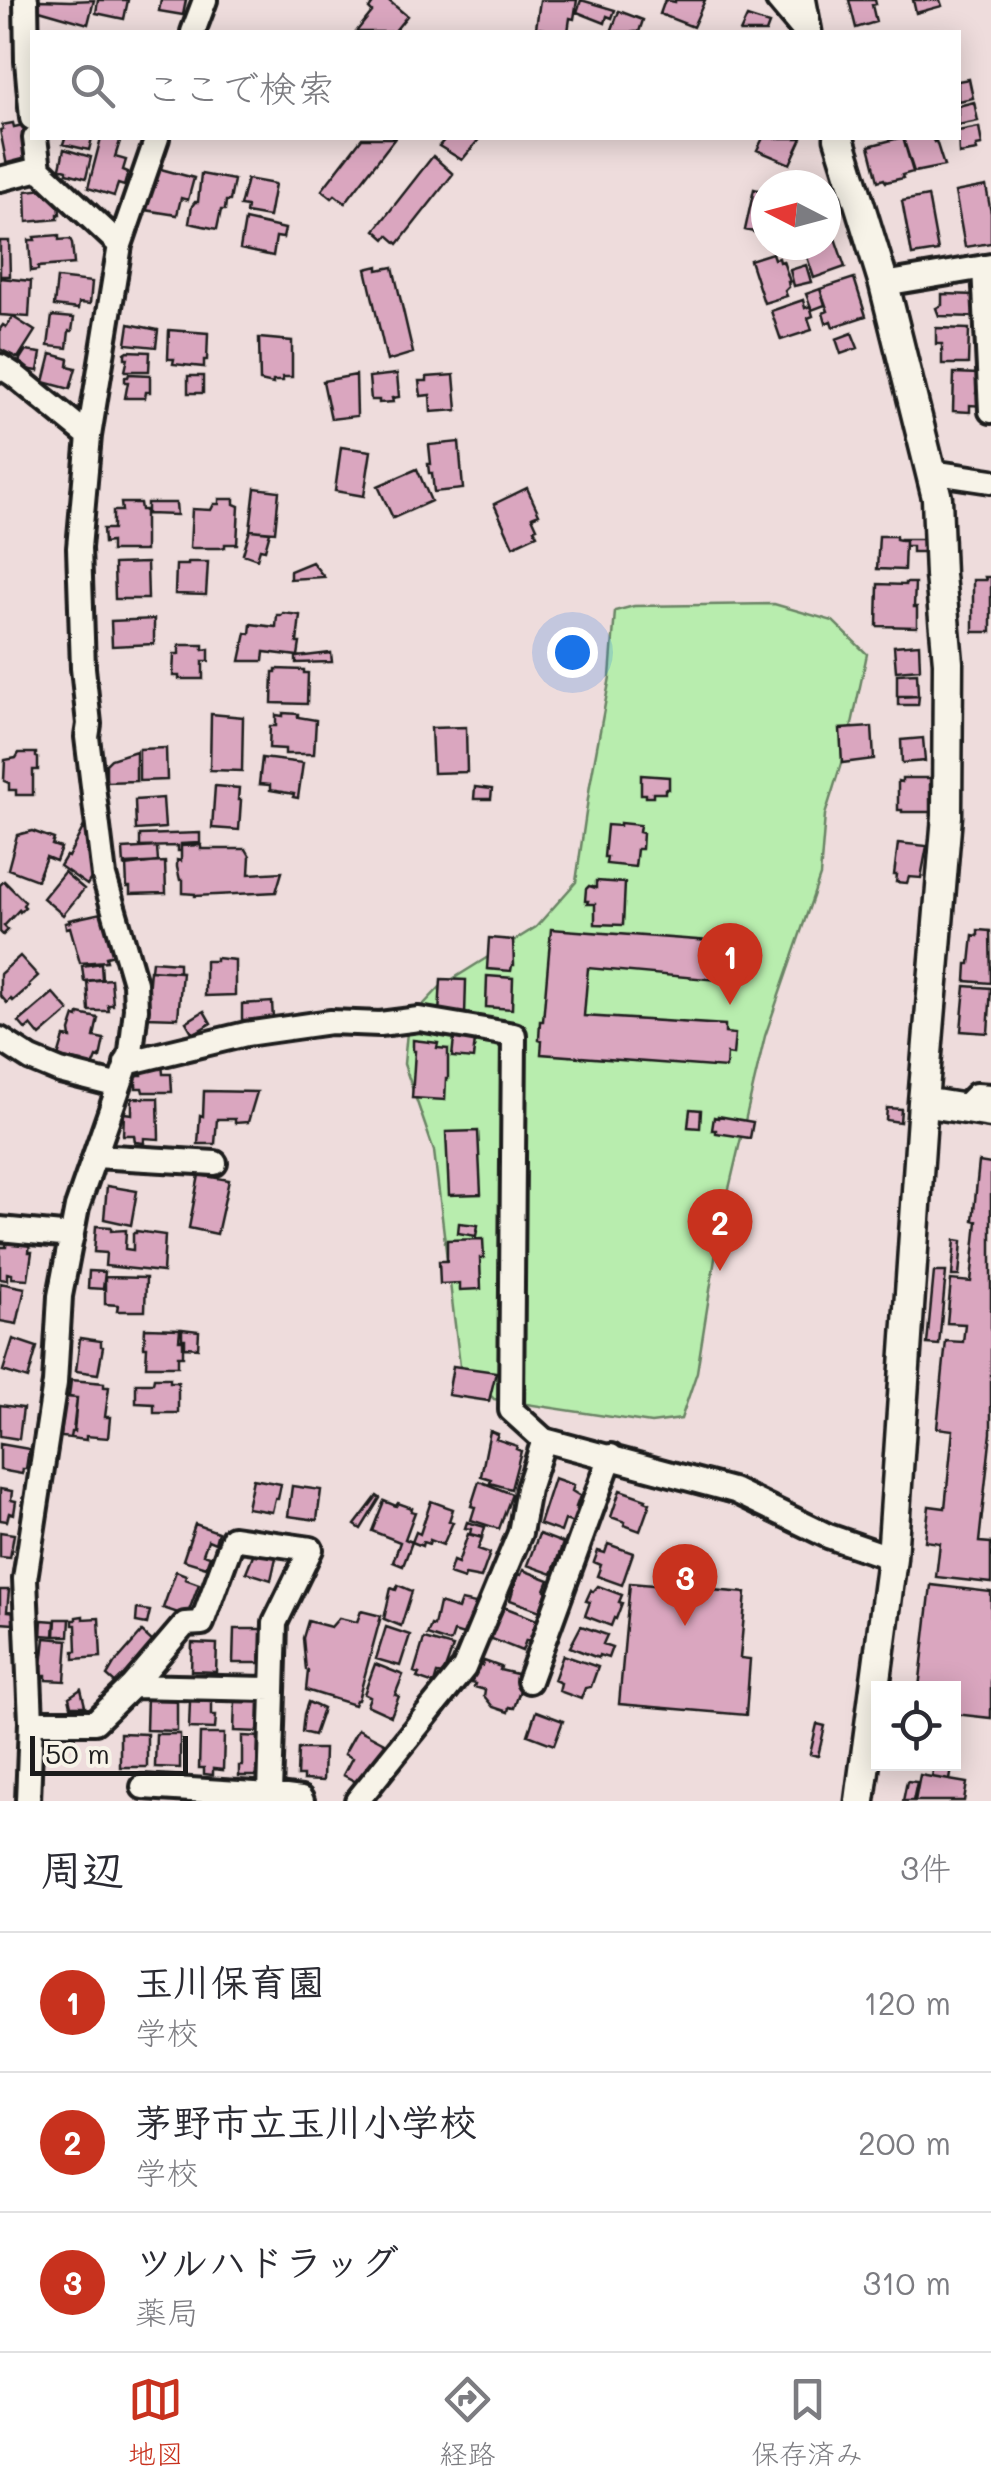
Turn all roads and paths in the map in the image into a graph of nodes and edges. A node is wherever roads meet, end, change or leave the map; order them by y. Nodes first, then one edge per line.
1 (26, 0) edge
2 (205, 0) edge
3 (778, 0) edge
4 (802, 0) edge
5 (194, 30) edge
6 (804, 30) edge
7 (806, 30) edge
8 (30, 95) edge
9 (35, 140) edge
10 (156, 140) edge
11 (840, 140) edge
12 (39, 168) junction
13 (0, 179) edge
14 (120, 245) junction
15 (988, 267) edge
16 (884, 284) junction
17 (0, 366) edge
18 (991, 411) edge
19 (89, 436) junction
20 (931, 472) junction
21 (991, 482) edge
22 (0, 1040) edge
23 (122, 1074) junction
24 (991, 1096) edge
25 (923, 1102) junction
26 (978, 1110) edge
27 (95, 1156) junction
28 (214, 1163) dead end
29 (0, 1229) edge
30 (72, 1236) junction
31 (544, 1440) junction
32 (611, 1456) junction
33 (892, 1558) junction
34 (0, 1574) edge
35 (25, 1580) junction
36 (530, 1681) dead end
37 (132, 1686) junction
38 (272, 1688) junction
39 (31, 1722) junction
40 (143, 1787) dead end
41 (270, 1795) junction
42 (28, 1801) edge
43 (302, 1801) edge
44 (358, 1801) edge
45 (860, 1801) edge

1 - 8 street
2 - 5 street
3 - 6 street
4 - 7 street
9 - 12 street
10 - 14 street
11 - 16 street
12 - 13 street
12 - 14 street
14 - 19 street
15 - 16 street
15 - 18 street
16 - 20 street
17 - 19 street
19 - 23 street
20 - 21 street
20 - 25 street
22 - 23 street
23 - 27 street
23 - 31 street
24 - 26 street
25 - 26 street
25 - 33 street
27 - 28 street
27 - 30 street
29 - 30 street
30 - 35 street
31 - 32 street
31 - 44 street
32 - 33 street
32 - 36 street
33 - 45 street
34 - 35 street
35 - 39 street
37 - 38 street
37 - 38 street
37 - 39 street
38 - 41 street
39 - 42 street
40 - 41 street
41 - 43 street

